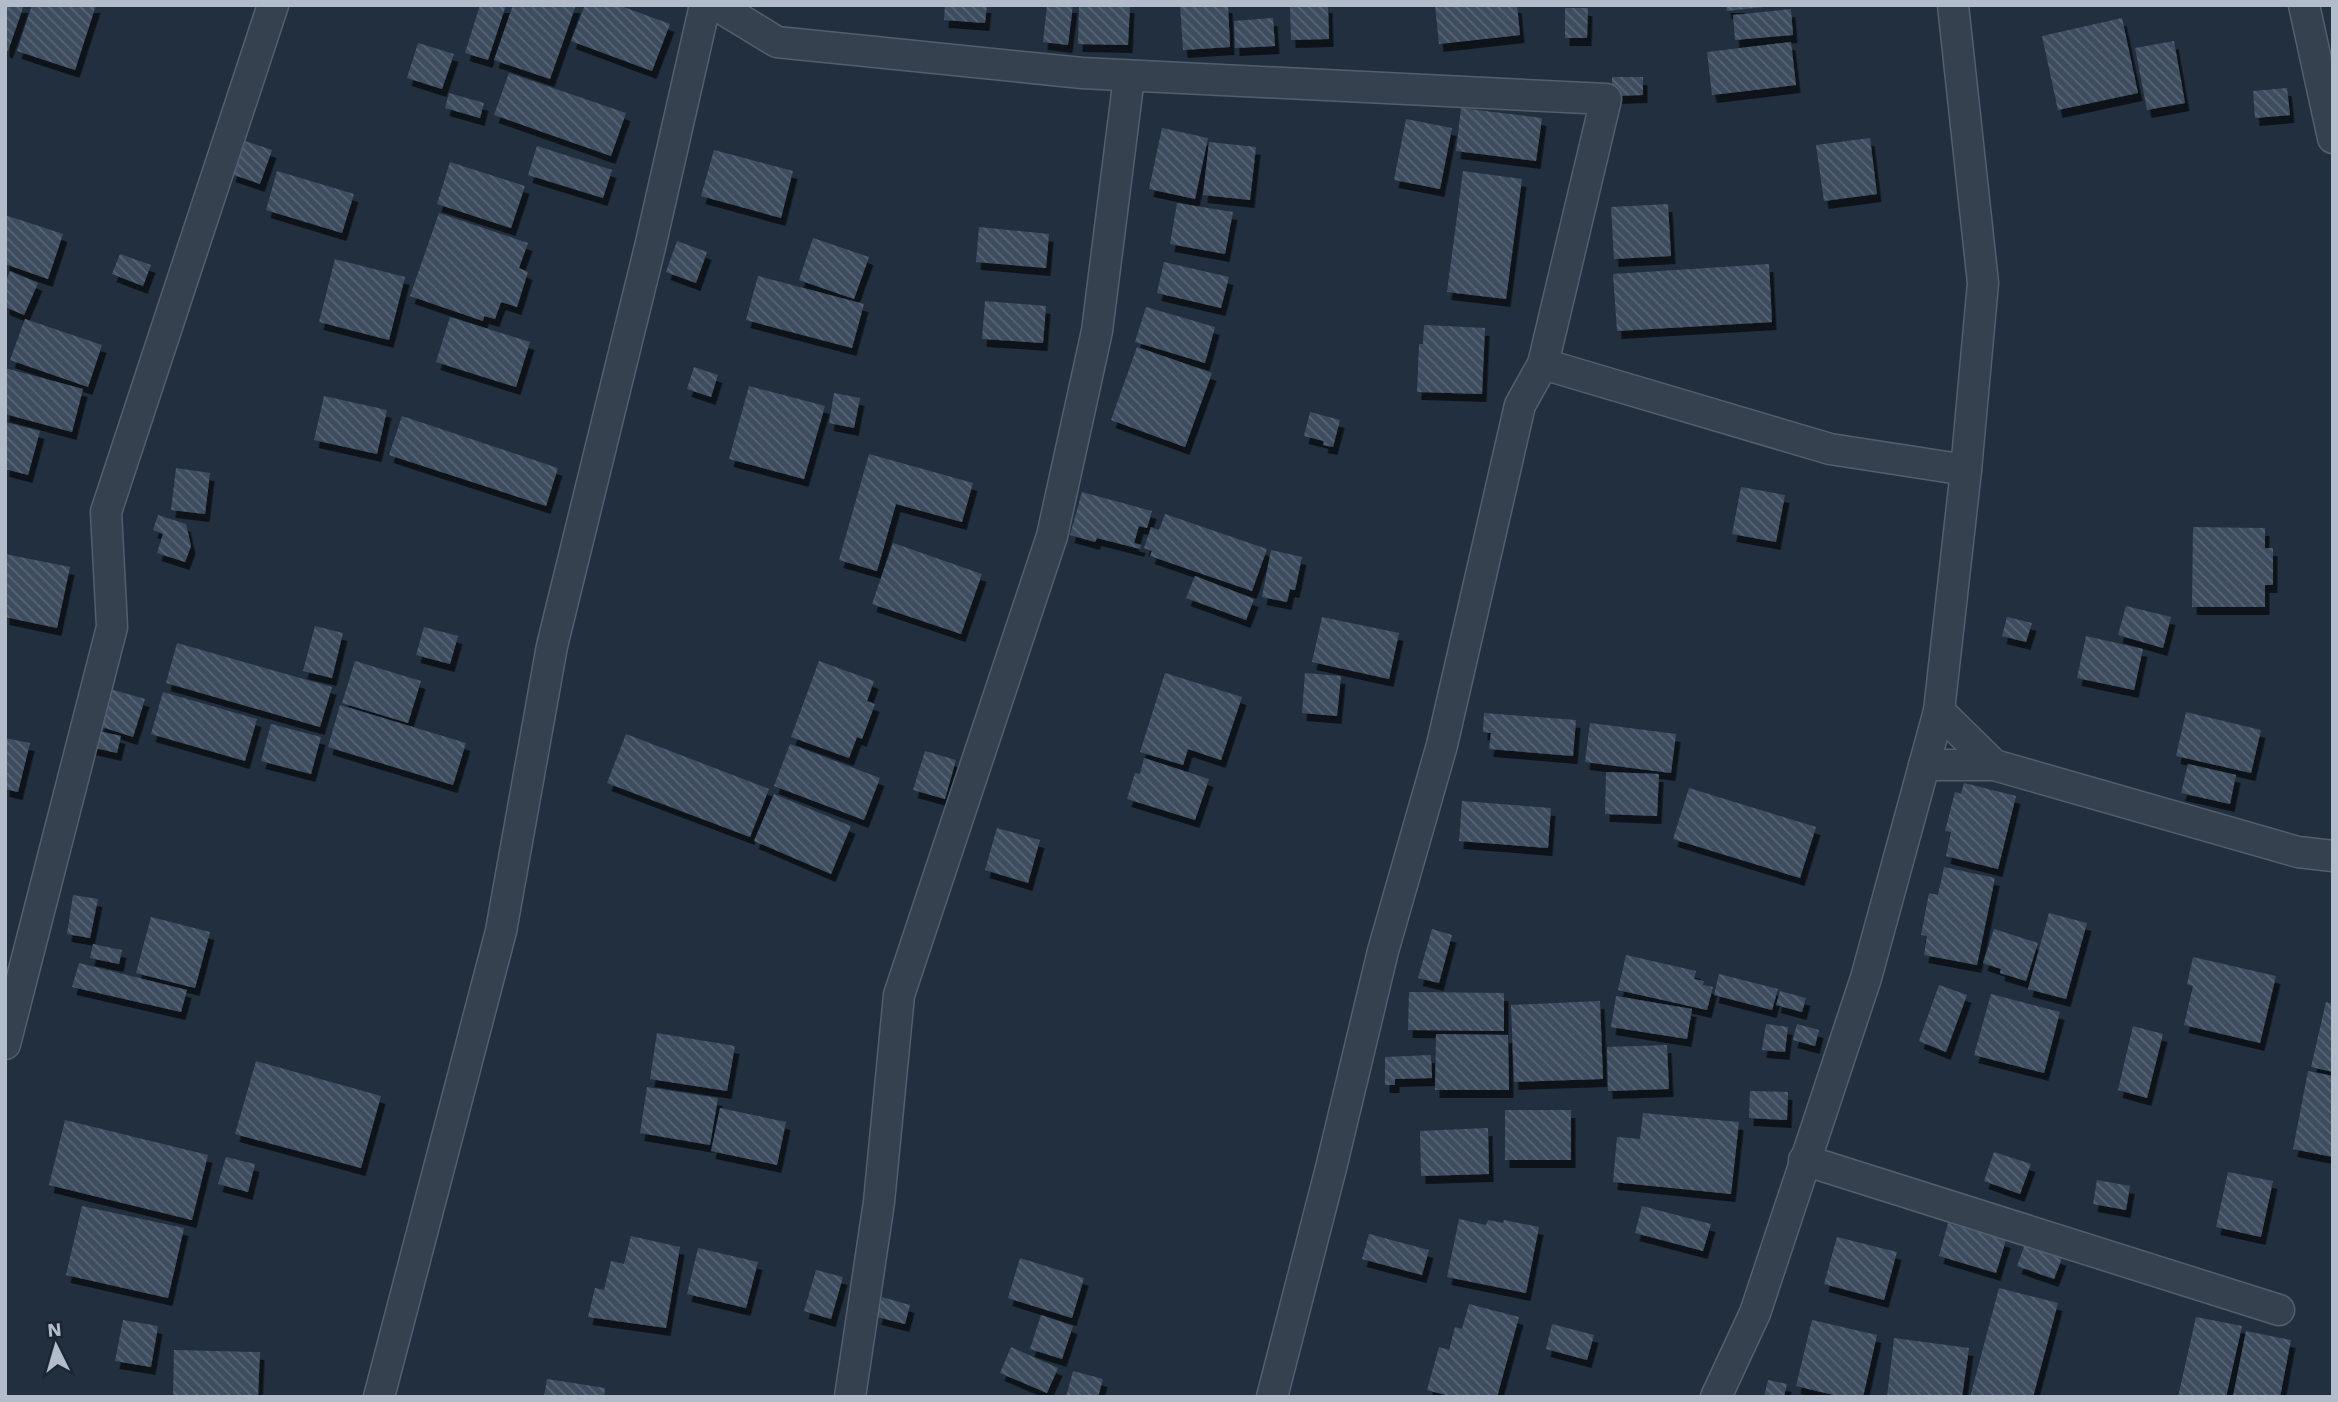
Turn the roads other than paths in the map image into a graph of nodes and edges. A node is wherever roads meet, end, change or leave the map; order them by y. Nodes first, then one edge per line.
1 (273, 5) edge
2 (705, 5) edge
3 (716, 5) edge
4 (1952, 5) edge
5 (2305, 5) edge
6 (1129, 76) junction
7 (2333, 138) edge
8 (1543, 364) junction
9 (1966, 470) junction
10 (1939, 711) junction
11 (1924, 765) junction
12 (1994, 765) junction
13 (2333, 856) edge
14 (5, 1044) edge
15 (1804, 1160) junction
16 (2279, 1310) dead end
17 (379, 1397) edge
18 (850, 1397) edge
19 (1272, 1397) edge
20 (1716, 1397) edge

1 - 14 street
2 - 17 street
3 - 6 street
4 - 9 street
5 - 7 street
6 - 8 street
6 - 18 street
8 - 9 street
8 - 19 street
9 - 10 street
10 - 11 street
10 - 12 street
11 - 12 street
11 - 15 street
12 - 13 street
15 - 16 street
15 - 20 street

